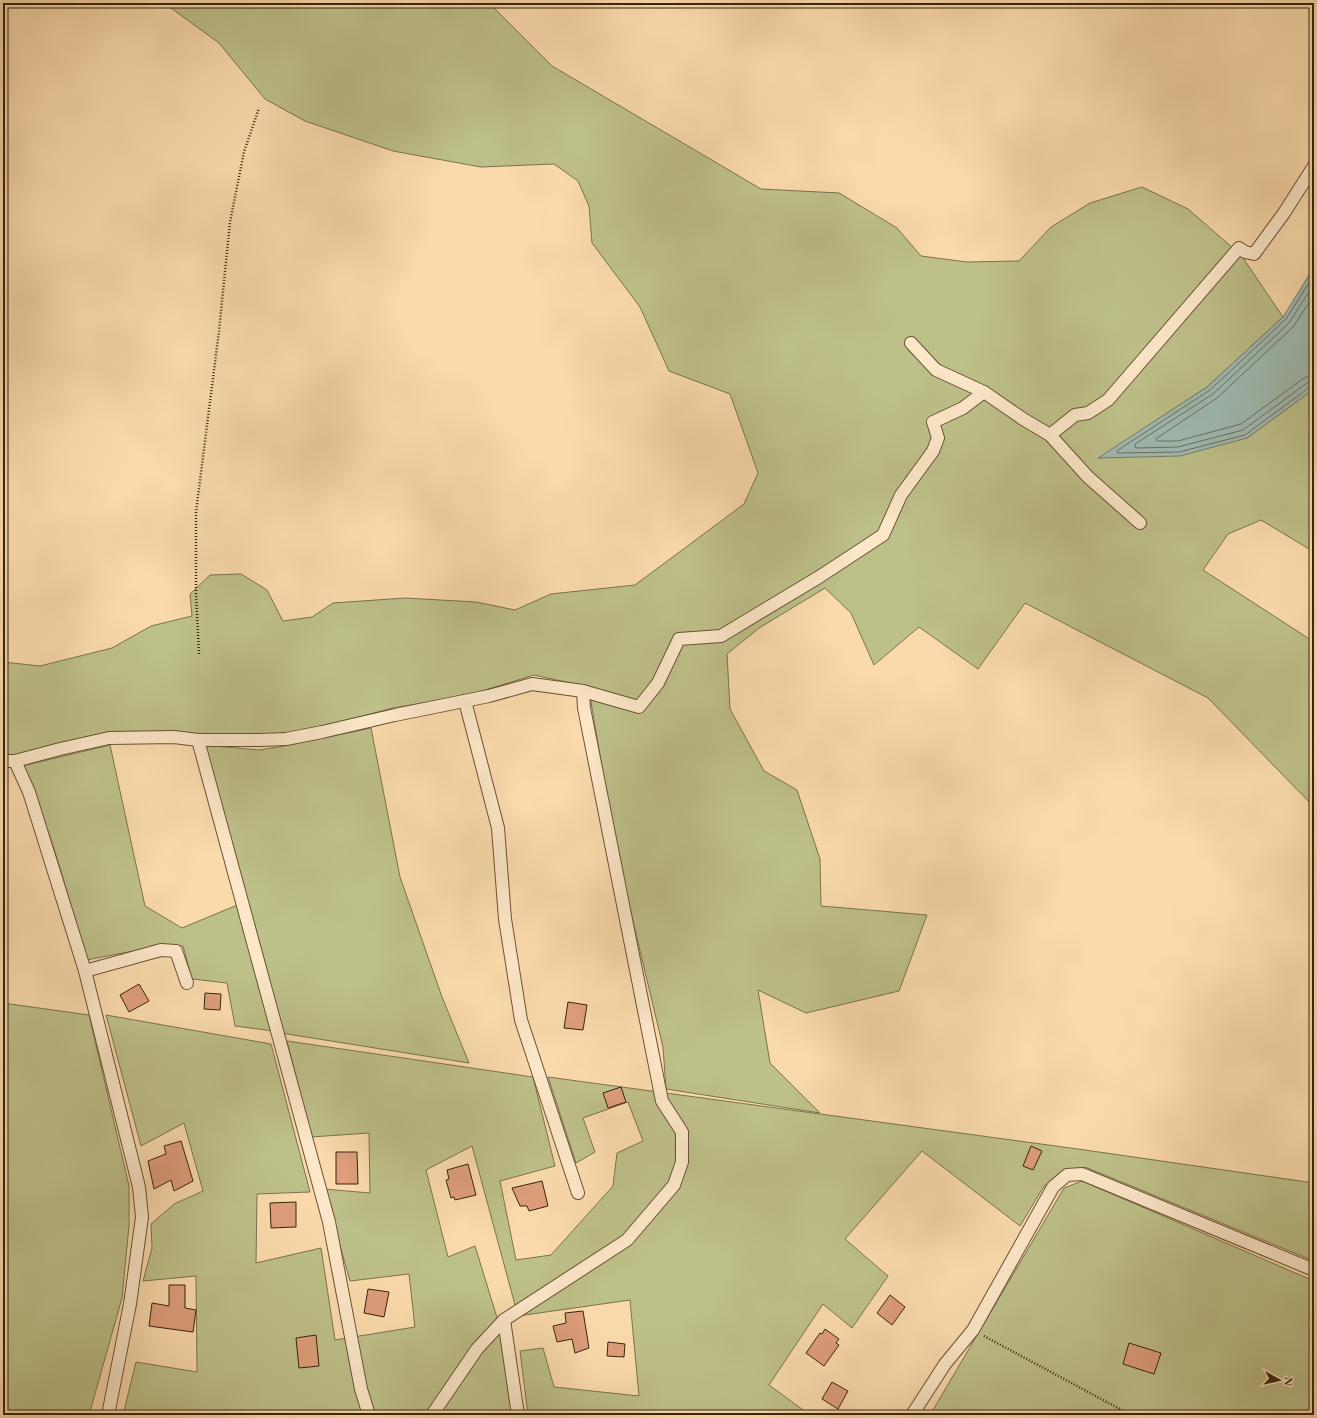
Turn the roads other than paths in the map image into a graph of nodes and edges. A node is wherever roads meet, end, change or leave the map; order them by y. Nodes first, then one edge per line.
1 (1314, 166) edge
2 (911, 343) dead end
3 (984, 392) junction
4 (1050, 435) junction
5 (1140, 523) dead end
6 (583, 691) junction
7 (465, 701) junction
8 (198, 740) junction
9 (9, 761) edge
10 (85, 971) junction
11 (187, 983) dead end
12 (578, 1193) dead end
13 (1314, 1270) edge
14 (504, 1320) junction
15 (108, 1415) edge
16 (369, 1415) edge
17 (432, 1415) edge
18 (518, 1415) edge
19 (912, 1415) edge

1 - 4 street
2 - 3 street
3 - 4 street
3 - 6 street
4 - 5 street
6 - 7 street
6 - 14 street
7 - 8 street
7 - 12 street
8 - 9 street
8 - 16 street
9 - 10 street
10 - 11 street
10 - 15 street
13 - 19 street
14 - 17 street
14 - 18 street

